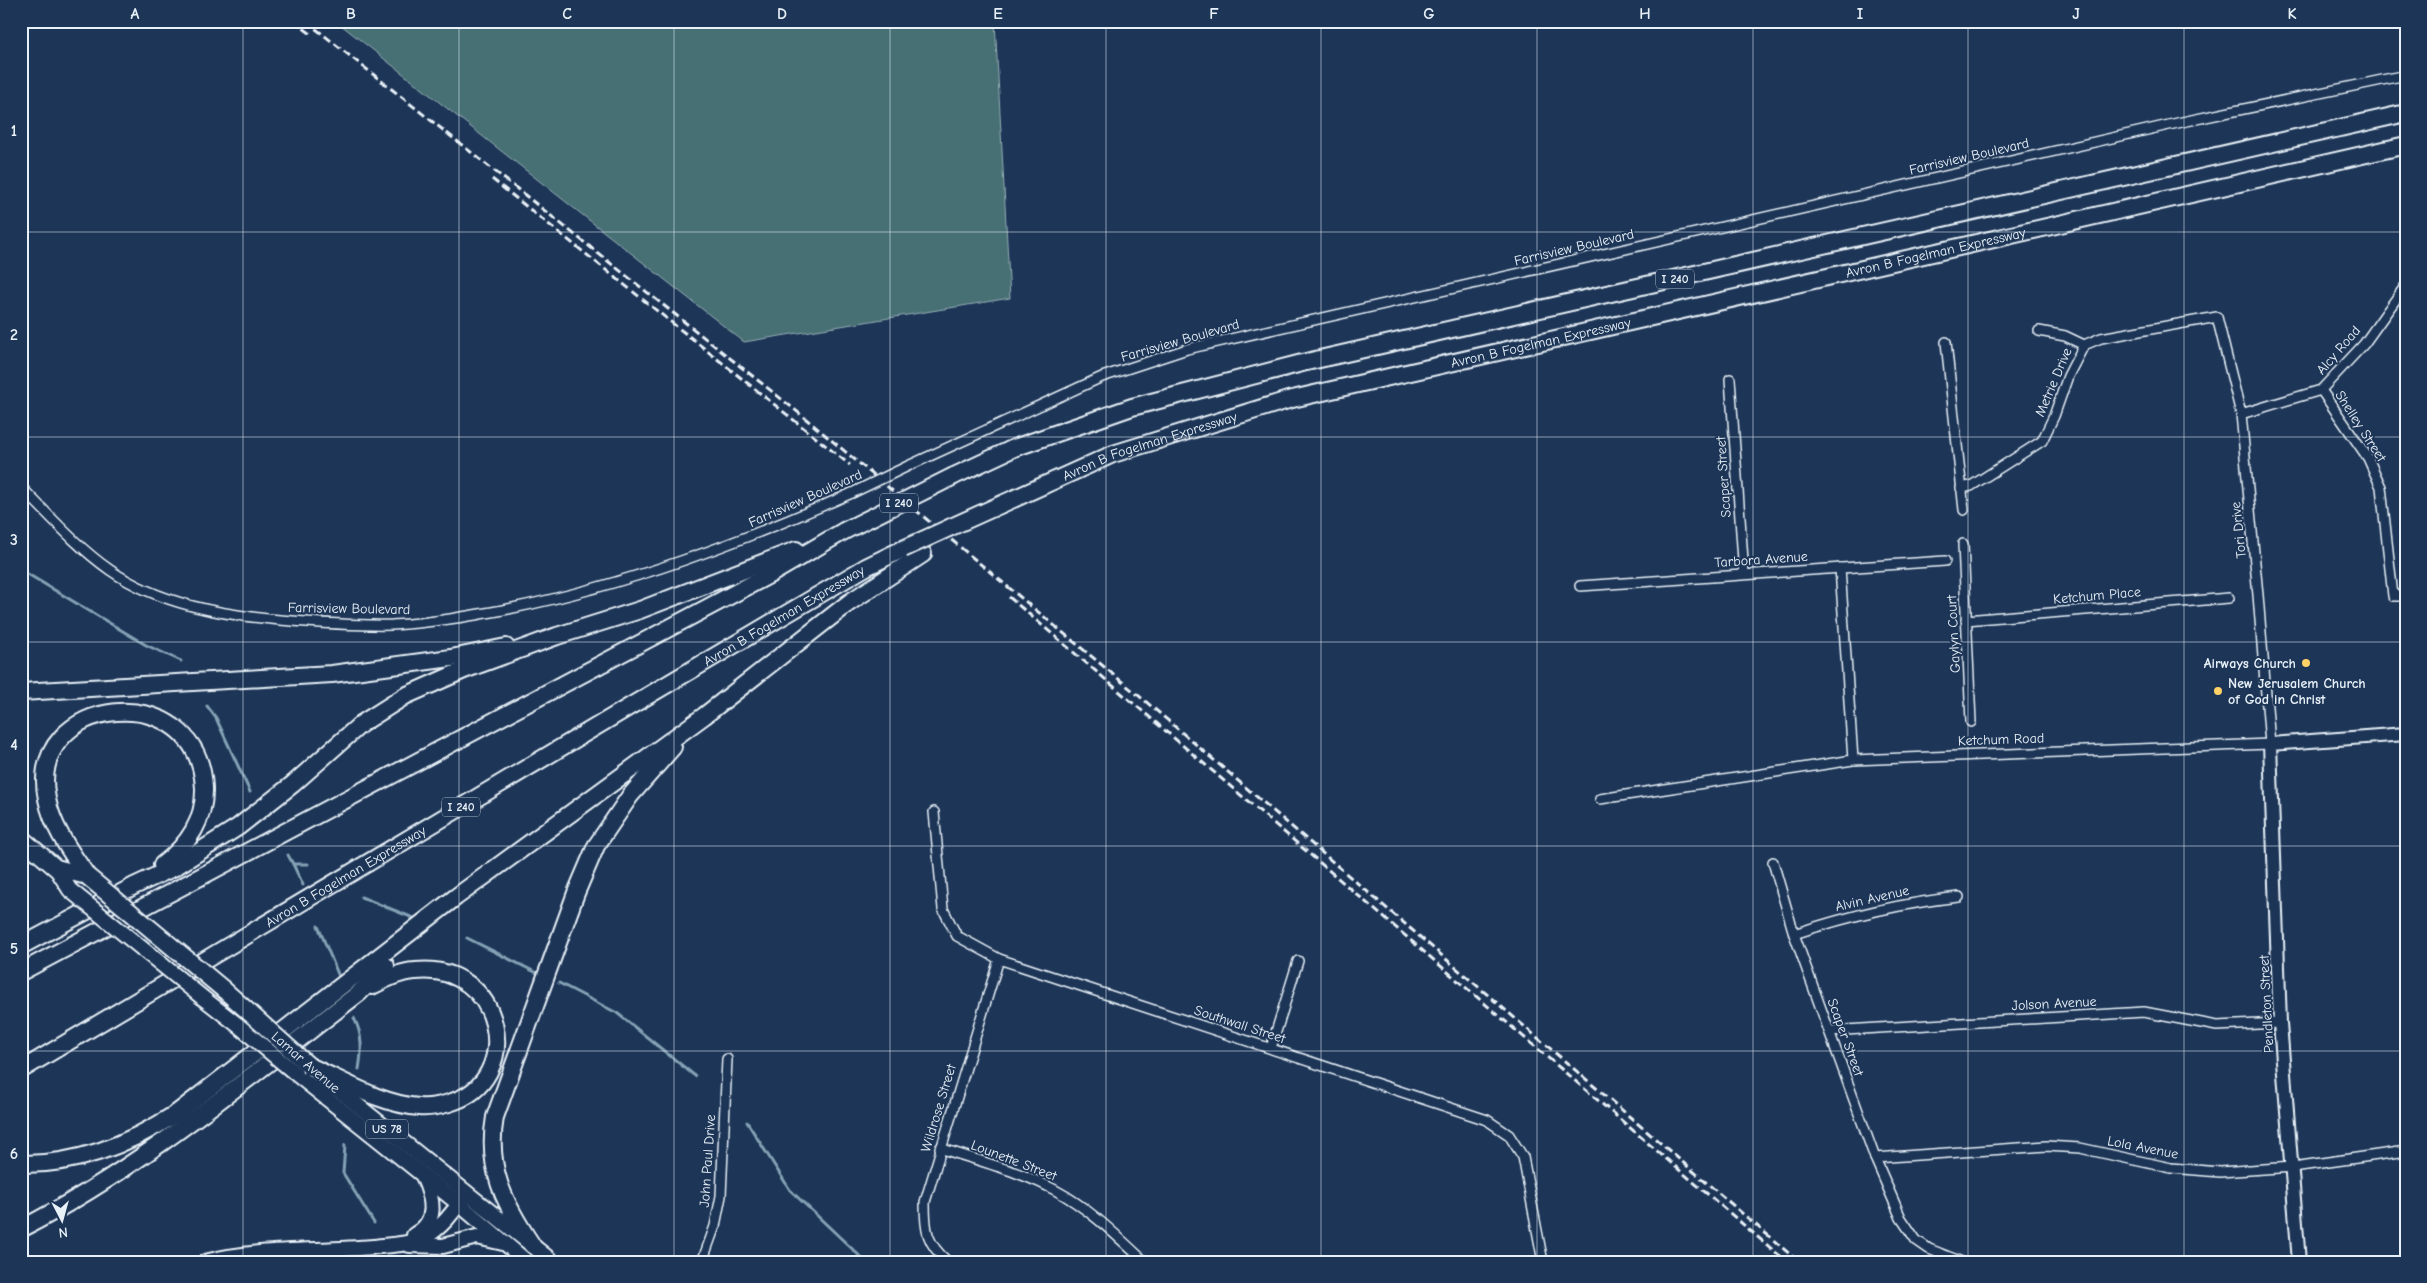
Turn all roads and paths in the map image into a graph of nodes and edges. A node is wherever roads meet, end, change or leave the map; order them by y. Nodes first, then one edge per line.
1 (2406, 75) edge
2 (2406, 113) edge
3 (2406, 145) edge
4 (2406, 285) edge
5 (2217, 317) joint
6 (2039, 331) dead end
7 (1946, 342) dead end
8 (2084, 345) junction
9 (1730, 378) dead end
10 (2321, 390) junction
11 (2241, 414) junction
12 (21, 487) edge
13 (1961, 488) junction
14 (1964, 510) dead end
15 (951, 527) junction
16 (838, 534) junction
17 (1963, 544) dead end
18 (1945, 561) dead end
19 (1840, 568) junction
20 (1744, 574) junction
21 (1580, 586) dead end
22 (2406, 596) edge
23 (2229, 598) dead end
24 (1966, 620) junction
25 (557, 636) junction
26 (21, 692) edge
27 (704, 716) junction
28 (1971, 722) dead end
29 (2406, 734) edge
30 (2270, 744) junction
31 (1852, 760) junction
32 (620, 777) junction
33 (1600, 798) dead end
34 (934, 812) dead end
35 (21, 838) edge
36 (21, 848) edge
37 (1773, 862) dead end
38 (56, 868) junction
39 (88, 876) junction
40 (134, 886) junction
41 (1959, 897) dead end
42 (1794, 934) junction
43 (21, 946) edge
44 (999, 959) junction
45 (1298, 961) dead end
46 (21, 972) edge
47 (359, 992) junction
48 (2280, 1023) junction
49 (1829, 1031) junction
50 (1271, 1048) junction
51 (727, 1059) dead end
52 (21, 1070) edge
53 (302, 1070) junction
54 (940, 1148) junction
55 (2406, 1151) edge
56 (1875, 1158) junction
57 (21, 1164) edge
58 (2293, 1167) junction
59 (423, 1175) junction
60 (467, 1191) junction
61 (459, 1204) junction
62 (49, 1215) junction
63 (21, 1229) edge
64 (21, 1235) edge
65 (396, 1244) junction
66 (506, 1244) junction
67 (532, 1245) junction
68 (205, 1262) edge
69 (527, 1262) edge
70 (553, 1262) edge
71 (702, 1262) edge
72 (948, 1262) edge
73 (1145, 1262) edge
74 (1543, 1262) edge
75 (1962, 1262) edge
76 (2299, 1262) edge

1 - 12 street, Farrisview Boulevard, bridge
2 - 16 highway, I 240, bridge
3 - 15 highway, Avron B Fogelman Expressway / I 240
4 - 10 street, Alcy Road
5 - 8 street, Metrie Drive
5 - 11 street, Tori Drive
6 - 8 street
7 - 13 street
8 - 13 street, Metrie Drive
9 - 20 street, Scaper Street
10 - 11 street, Alcy Road
10 - 22 street, Shelley Street
11 - 30 street, Tori Drive
13 - 14 street
15 - 27 highway
15 - 52 highway, Avron B Fogelman Expressway / I 240, bridge
16 - 25 highway
16 - 46 highway, I 240
17 - 24 street, Gaylyn Court
18 - 19 street, Tarbora Avenue
19 - 20 street, Tarbora Avenue
19 - 31 street
20 - 21 street, Tarbora Avenue
23 - 24 street, Ketchum Place
24 - 28 street, Gaylyn Court
25 - 26 highway
25 - 40 highway
27 - 32 highway
27 - 67 highway
29 - 30 main road, Ketchum Road
30 - 31 street, Ketchum Road
30 - 48 main road, Pendleton Street
31 - 33 street, Ketchum Road
32 - 47 highway
32 - 57 highway
34 - 44 street, Southwall Street
35 - 38 highway, Lamar Avenue / US 78
36 - 38 highway
37 - 42 street, Scaper Street
38 - 39 highway, Lamar Avenue / US 78
38 - 53 main road, Lamar Avenue / US 78, bridge
39 - 40 highway
39 - 53 highway, Lamar Avenue / US 78, bridge
40 - 43 highway
41 - 42 street, Alvin Avenue
42 - 49 street, Scaper Street
44 - 50 street, Southwall Street
44 - 54 street, Wildrose Street
45 - 50 street
47 - 53 highway
47 - 62 highway
48 - 49 street, Jolson Avenue
48 - 58 main road, Pendleton Street
49 - 56 street, Scaper Street
50 - 74 street, Southwall Street
51 - 71 street, John Paul Drive
53 - 59 main road, Lamar Avenue / US 78
53 - 60 main road, Lamar Avenue / US 78
54 - 72 street, Wildrose Street
54 - 73 street, Lounette Street
55 - 58 street, Lola Avenue
56 - 58 street, Lola Avenue
56 - 75 street, Scaper Street
58 - 76 main road, Pendleton Street
59 - 61 main road, Lamar Avenue / US 78
59 - 65 main road
60 - 61 main road
60 - 67 main road, Lamar Avenue / US 78
61 - 65 main road
61 - 66 main road, Lamar Avenue / US 78
62 - 63 highway
62 - 64 highway
65 - 66 main road
65 - 68 main road
66 - 69 main road, Lamar Avenue / US 78
67 - 70 main road, Lamar Avenue / US 78

